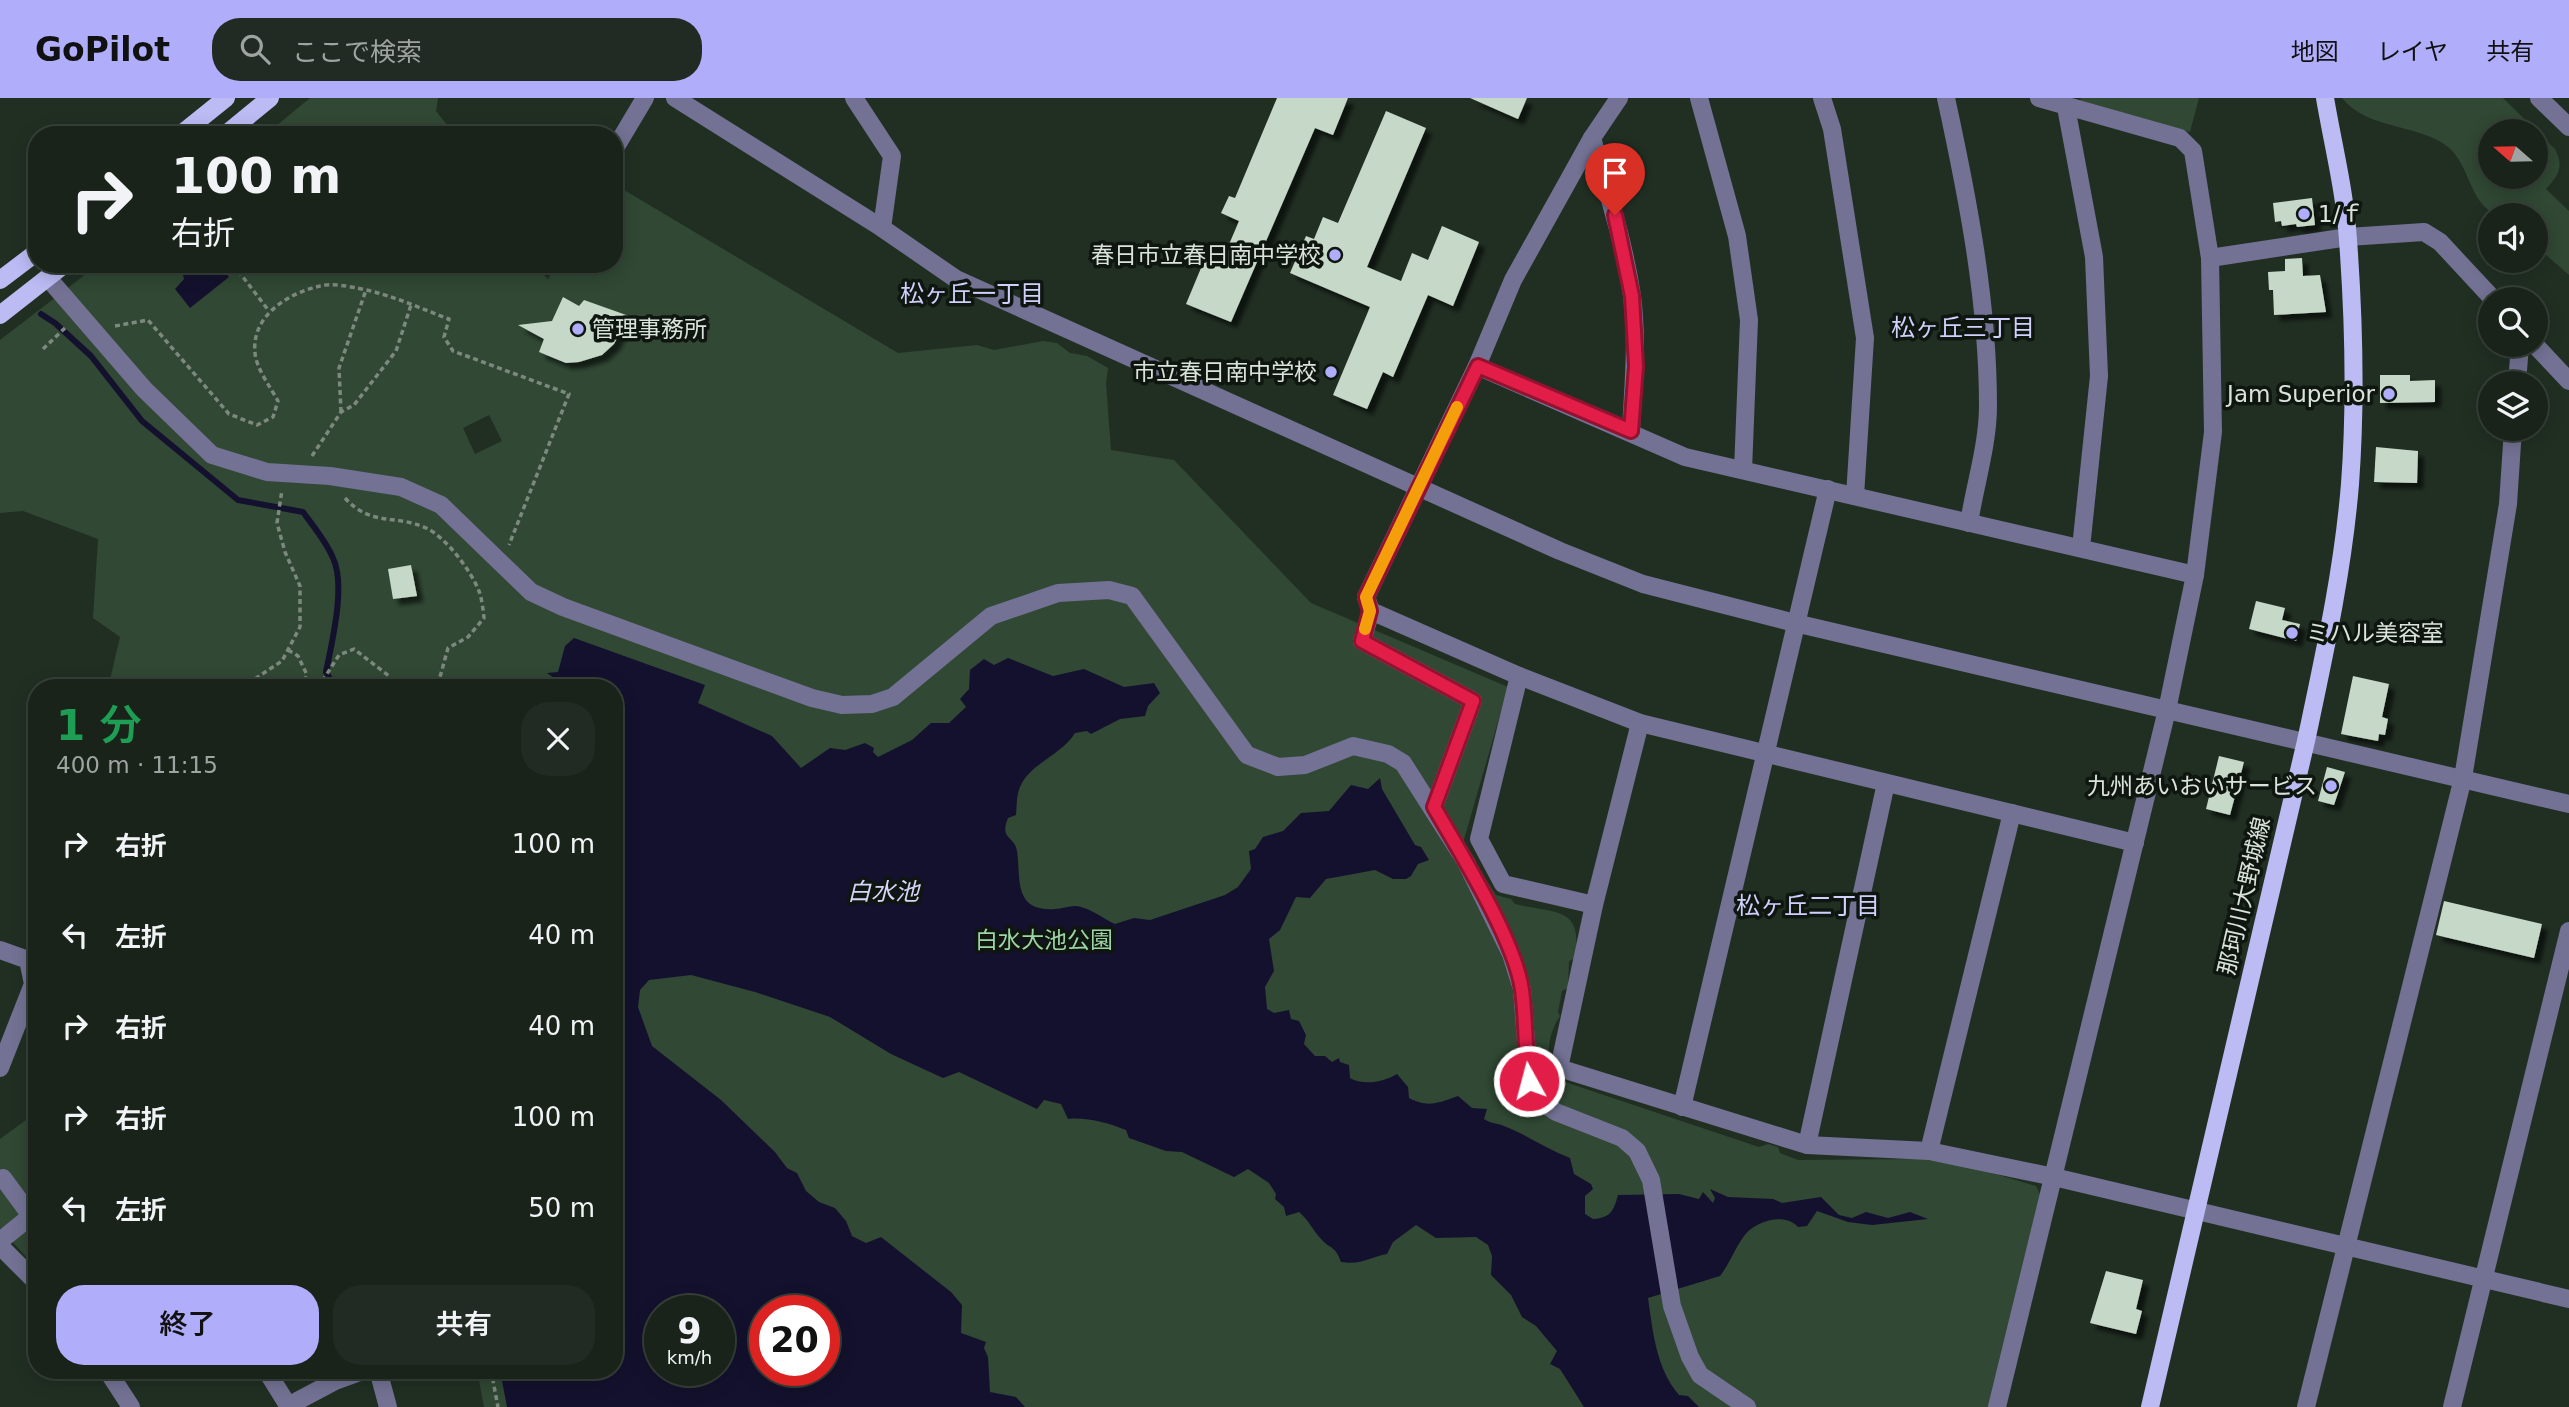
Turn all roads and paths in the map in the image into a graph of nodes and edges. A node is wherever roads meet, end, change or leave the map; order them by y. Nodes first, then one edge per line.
1 (226, 98) edge
2 (270, 98) edge
3 (645, 98) edge
4 (675, 98) edge
5 (854, 98) edge
6 (1619, 98) edge
7 (1699, 98) edge
8 (1822, 98) edge
9 (1947, 98) edge
10 (2039, 98) edge
11 (2325, 98) edge
12 (2539, 98) edge
13 (2066, 107) junction
14 (191, 126) edge
15 (236, 126) edge
16 (2569, 127) edge
17 (623, 135) edge
18 (1592, 138) junction
19 (882, 228) junction
20 (2348, 237) junction
21 (2210, 258) junction
22 (28, 259) edge
23 (54, 273) edge
24 (240, 273) edge
25 (48, 278) junction
26 (0, 280) edge
27 (2482, 287) edge
28 (366, 290) junction
29 (411, 305) junction
30 (269, 311) junction
31 (0, 315) edge
32 (68, 325) dead end
33 (92, 330) junction
34 (43, 349) dead end
35 (2546, 357) edge
36 (1478, 366) junction
37 (2569, 382) edge
38 (341, 412) junction
39 (1631, 431) junction
40 (2512, 441) edge
41 (1743, 470) junction
42 (331, 476) junction
43 (290, 482) junction
44 (1418, 486) junction
45 (1828, 489) junction
46 (1855, 496) junction
47 (1969, 523) junction
48 (2081, 548) junction
49 (501, 565) junction
50 (2195, 575) junction
51 (1370, 611) junction
52 (1795, 624) junction
53 (288, 650) junction
54 (1519, 676) junction
55 (255, 679) edge
56 (305, 679) edge
57 (324, 679) edge
58 (390, 679) edge
59 (439, 679) edge
60 (2167, 709) junction
61 (1640, 723) junction
62 (2306, 741) junction
63 (1764, 753) junction
64 (2463, 778) junction
65 (1886, 783) junction
66 (2569, 804) edge
67 (1434, 807) junction
68 (2012, 813) junction
69 (2135, 843) junction
70 (1594, 905) junction
71 (2569, 931) edge
72 (0, 950) edge
73 (28, 960) edge
74 (28, 997) edge
75 (0, 1068) edge
76 (1682, 1107) junction
77 (1807, 1145) junction
78 (1929, 1150) junction
79 (2054, 1177) junction
80 (3, 1178) dead end
81 (2196, 1210) junction
82 (28, 1211) edge
83 (28, 1223) edge
84 (0, 1241) edge
85 (0, 1246) edge
86 (2346, 1246) junction
87 (28, 1274) edge
88 (2483, 1279) junction
89 (2569, 1299) edge
90 (113, 1379) edge
91 (272, 1379) edge
92 (340, 1379) edge
93 (381, 1379) edge
94 (493, 1379) edge
95 (289, 1406) edge
96 (131, 1407) edge
97 (388, 1407) edge
98 (498, 1407) edge
99 (1747, 1407) edge
100 (1997, 1407) edge
101 (2150, 1407) edge
102 (2306, 1407) edge
103 (2452, 1407) edge

1 - 14 main road
2 - 15 main road
3 - 17 street
4 - 19 street
5 - 19 street
6 - 18 street
7 - 41 street
8 - 46 street
9 - 47 street
10 - 13 street
11 - 20 main road, 那珂川大野城線
12 - 16 street
13 - 21 street
13 - 48 street
18 - 36 street
18 - 39 street
19 - 44 street
20 - 21 street
20 - 27 street
20 - 62 main road, 那珂川大野城線
21 - 50 street
22 - 26 main road
23 - 25 main road
24 - 30 path
25 - 31 main road
25 - 33 street
28 - 29 path
28 - 30 path
28 - 38 path
29 - 38 path
29 - 49 path
30 - 33 path
32 - 34 path
33 - 43 street
35 - 37 street
36 - 39 street
36 - 44 street
38 - 43 path
39 - 41 street
40 - 64 street
41 - 45 street
42 - 43 street
42 - 49 street
42 - 59 path
43 - 53 path
44 - 51 street
44 - 52 street
45 - 46 street
45 - 52 street
46 - 47 street
47 - 48 street
48 - 50 street
49 - 67 street
50 - 60 street
51 - 54 street
51 - 67 street
52 - 60 street
52 - 63 street
53 - 55 path
53 - 56 path
54 - 61 street
54 - 70 street
57 - 58 path
60 - 62 street
60 - 69 street
61 - 63 street
61 - 70 street
62 - 64 street
62 - 81 main road, 那珂川大野城線
63 - 65 street
63 - 76 street
64 - 66 street
64 - 86 street
65 - 68 street
65 - 77 street
67 - 99 street
68 - 69 street
68 - 78 street
69 - 79 street
70 - 76 street
71 - 88 street
72 - 73 street
74 - 75 street
76 - 77 street
77 - 78 street
78 - 79 street
79 - 81 street
79 - 100 street
80 - 82 street
81 - 86 street
81 - 101 main road, 那珂川大野城線
83 - 84 street
85 - 87 street
86 - 88 street
86 - 102 street
88 - 89 street
88 - 103 street
90 - 96 street
91 - 95 street
92 - 95 street
93 - 97 street
94 - 98 path

